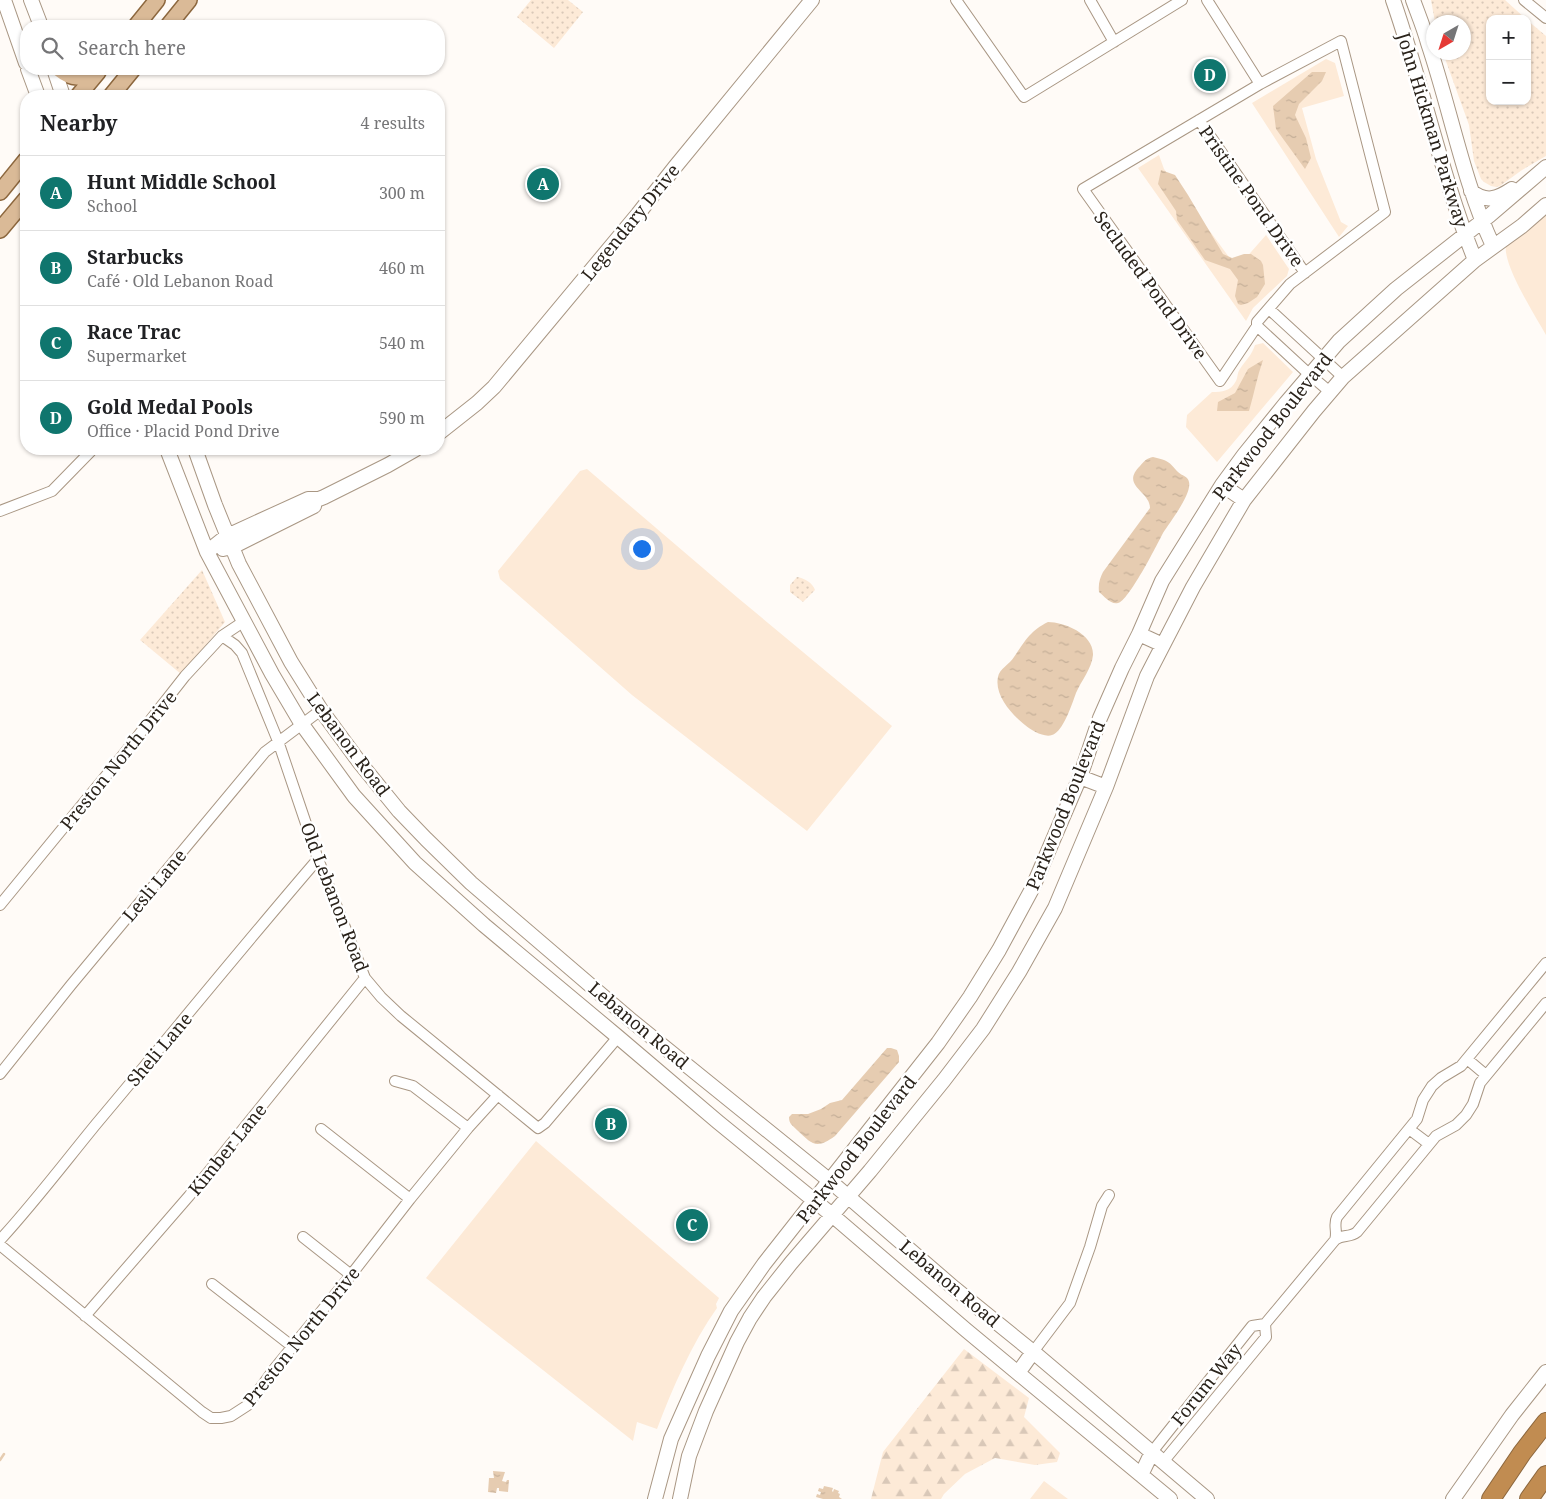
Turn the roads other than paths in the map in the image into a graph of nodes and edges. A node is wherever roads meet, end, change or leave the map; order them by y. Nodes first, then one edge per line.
1 (4, 0) edge
2 (31, 0) edge
3 (157, 0) edge
4 (189, 0) edge
5 (812, 0) edge
6 (956, 0) edge
7 (1090, 0) edge
8 (1182, 0) edge
9 (1208, 0) edge
10 (1393, 0) edge
11 (1413, 0) edge
12 (1524, 0) edge
13 (1546, 18) edge
14 (39, 20) edge
15 (141, 20) edge
16 (173, 20) edge
17 (1114, 42) junction
18 (20, 46) edge
19 (30, 75) edge
20 (56, 75) edge
21 (67, 75) edge
22 (86, 75) edge
23 (94, 75) edge
24 (128, 75) edge
25 (1260, 84) junction
26 (36, 90) edge
27 (61, 90) edge
28 (83, 90) edge
29 (116, 90) edge
30 (1199, 120) junction
31 (20, 167) edge
32 (1546, 168) edge
33 (1535, 177) junction
34 (1471, 191) junction
35 (0, 192) edge
36 (1546, 205) edge
37 (20, 206) edge
38 (1482, 221) junction
39 (0, 230) edge
40 (1465, 235) junction
41 (1493, 246) junction
42 (1474, 260) junction
43 (1305, 273) junction
44 (1269, 309) junction
45 (1257, 326) junction
46 (1322, 359) junction
47 (1310, 375) junction
48 (1344, 377) junction
49 (1330, 392) junction
50 (445, 428) edge
51 (87, 455) edge
52 (169, 455) edge
53 (197, 455) edge
54 (406, 455) edge
55 (1222, 485) junction
56 (1244, 500) junction
57 (0, 511) edge
58 (229, 541) junction
59 (207, 552) junction
60 (243, 622) junction
61 (1139, 634) junction
62 (222, 636) junction
63 (1163, 645) junction
64 (321, 710) junction
65 (301, 724) junction
66 (278, 741) junction
67 (1080, 777) junction
68 (1106, 786) junction
69 (318, 859) junction
70 (0, 905) edge
71 (1546, 963) edge
72 (365, 978) junction
73 (1546, 1003) edge
74 (632, 1020) junction
75 (618, 1036) junction
76 (1467, 1059) junction
77 (0, 1074) edge
78 (1486, 1075) junction
79 (395, 1081) dead end
80 (498, 1095) junction
81 (468, 1128) junction
82 (321, 1129) dead end
83 (1409, 1129) junction
84 (1430, 1144) junction
85 (830, 1181) junction
86 (1109, 1195) dead end
87 (848, 1197) junction
88 (410, 1199) junction
89 (814, 1201) junction
90 (832, 1215) junction
91 (303, 1237) dead end
92 (0, 1240) edge
93 (1335, 1240) junction
94 (0, 1245) edge
95 (351, 1275) junction
96 (212, 1284) dead end
97 (85, 1316) junction
98 (1265, 1324) junction
99 (293, 1347) junction
100 (1033, 1352) junction
101 (1546, 1372) edge
102 (1018, 1373) junction
103 (1546, 1408) edge
104 (1546, 1422) edge
105 (669, 1446) junction
106 (1152, 1452) junction
107 (1522, 1453) junction
108 (690, 1454) junction
109 (1163, 1462) junction
110 (1141, 1475) junction
111 (1546, 1475) edge
112 (655, 1499) edge
113 (680, 1499) edge
114 (1170, 1499) edge
115 (1207, 1499) edge
116 (1453, 1499) edge
117 (1491, 1499) edge
118 (1529, 1499) edge

1 - 18 main road
2 - 14 main road
3 - 15 main road
4 - 16 main road
5 - 50 main road, Legendary Drive
6 - 17 street
7 - 17 street
8 - 17 street
9 - 25 street
10 - 40 main road, John Hickman Parkway
11 - 34 main road, John Hickman Parkway
12 - 13 street
19 - 26 main road
20 - 27 main road
21 - 22 main road
23 - 28 main road
24 - 29 main road
25 - 30 street
25 - 43 street
30 - 43 street, Pristine Pond Drive
30 - 45 street, Secluded Pond Drive
31 - 35 main road
32 - 33 main road, Parkwood Boulevard
33 - 34 main road
33 - 38 main road, Parkwood Boulevard
34 - 38 main road, John Hickman Parkway
36 - 41 main road, Parkwood Boulevard
37 - 39 main road
38 - 40 main road, Parkwood Boulevard
38 - 41 main road, John Hickman Parkway
40 - 42 main road, John Hickman Parkway
40 - 46 main road, Parkwood Boulevard
41 - 42 main road, Parkwood Boulevard
42 - 48 main road, Parkwood Boulevard
43 - 44 street
44 - 45 street
44 - 46 street
45 - 47 street
46 - 47 main road, Parkwood Boulevard
46 - 48 street
47 - 49 street
47 - 55 main road, Parkwood Boulevard
48 - 49 main road, Parkwood Boulevard
49 - 56 main road, Parkwood Boulevard
51 - 57 street
52 - 59 main road, Lebanon Road
53 - 58 main road, Lebanon Road
54 - 58 main road
55 - 56 main road
55 - 61 main road, Parkwood Boulevard
56 - 63 main road, Parkwood Boulevard
58 - 59 main road
58 - 64 main road, Lebanon Road
59 - 60 main road, Lebanon Road
60 - 62 street, Preston North Drive
60 - 65 main road, Lebanon Road
61 - 63 main road
61 - 67 main road, Parkwood Boulevard
62 - 66 street, Old Lebanon Road
62 - 70 street, Preston North Drive
63 - 68 main road, Parkwood Boulevard
64 - 65 street, Lesli Lane
64 - 74 main road, Lebanon Road
65 - 66 street, Lesli Lane
65 - 75 main road, Lebanon Road
66 - 69 street, Old Lebanon Road
66 - 77 street, Lesli Lane
67 - 68 main road
67 - 85 main road, Parkwood Boulevard
68 - 87 main road, Parkwood Boulevard
69 - 72 street, Old Lebanon Road
69 - 92 street, Sheli Lane
71 - 76 street
72 - 80 street, Old Lebanon Road
72 - 97 street, Kimber Lane
73 - 78 street, Forum Way
74 - 75 main road
74 - 85 main road, Lebanon Road
75 - 80 street, Old Lebanon Road
75 - 89 main road, Lebanon Road
76 - 78 street
76 - 83 street
78 - 84 street, Forum Way
79 - 81 street
80 - 81 street, Preston North Drive
81 - 88 street, Preston North Drive
82 - 88 street
83 - 84 street
83 - 93 street
84 - 93 street, Forum Way
85 - 87 main road, Lebanon Road
85 - 89 main road, Parkwood Boulevard
86 - 100 street
87 - 90 main road, Parkwood Boulevard
87 - 100 main road, Lebanon Road
88 - 95 street, Preston North Drive
89 - 90 main road, Lebanon Road
89 - 105 main road, Parkwood Boulevard
90 - 102 main road, Lebanon Road
90 - 108 main road, Parkwood Boulevard
91 - 95 street
93 - 98 street, Forum Way
94 - 97 street, Preston North Drive
95 - 99 street, Preston North Drive
96 - 99 street
97 - 99 street, Preston North Drive
98 - 106 street, Forum Way
98 - 109 street, Forum Way
100 - 102 main road
100 - 106 main road, Lebanon Road
101 - 116 main road
102 - 110 main road, Lebanon Road
103 - 107 highway
104 - 107 highway
105 - 108 main road
105 - 112 main road, Parkwood Boulevard
106 - 109 main road, Lebanon Road
106 - 110 main road
107 - 117 highway
108 - 113 main road, Parkwood Boulevard
109 - 110 main road
109 - 115 main road, Lebanon Road
110 - 114 main road, Lebanon Road
111 - 118 highway

